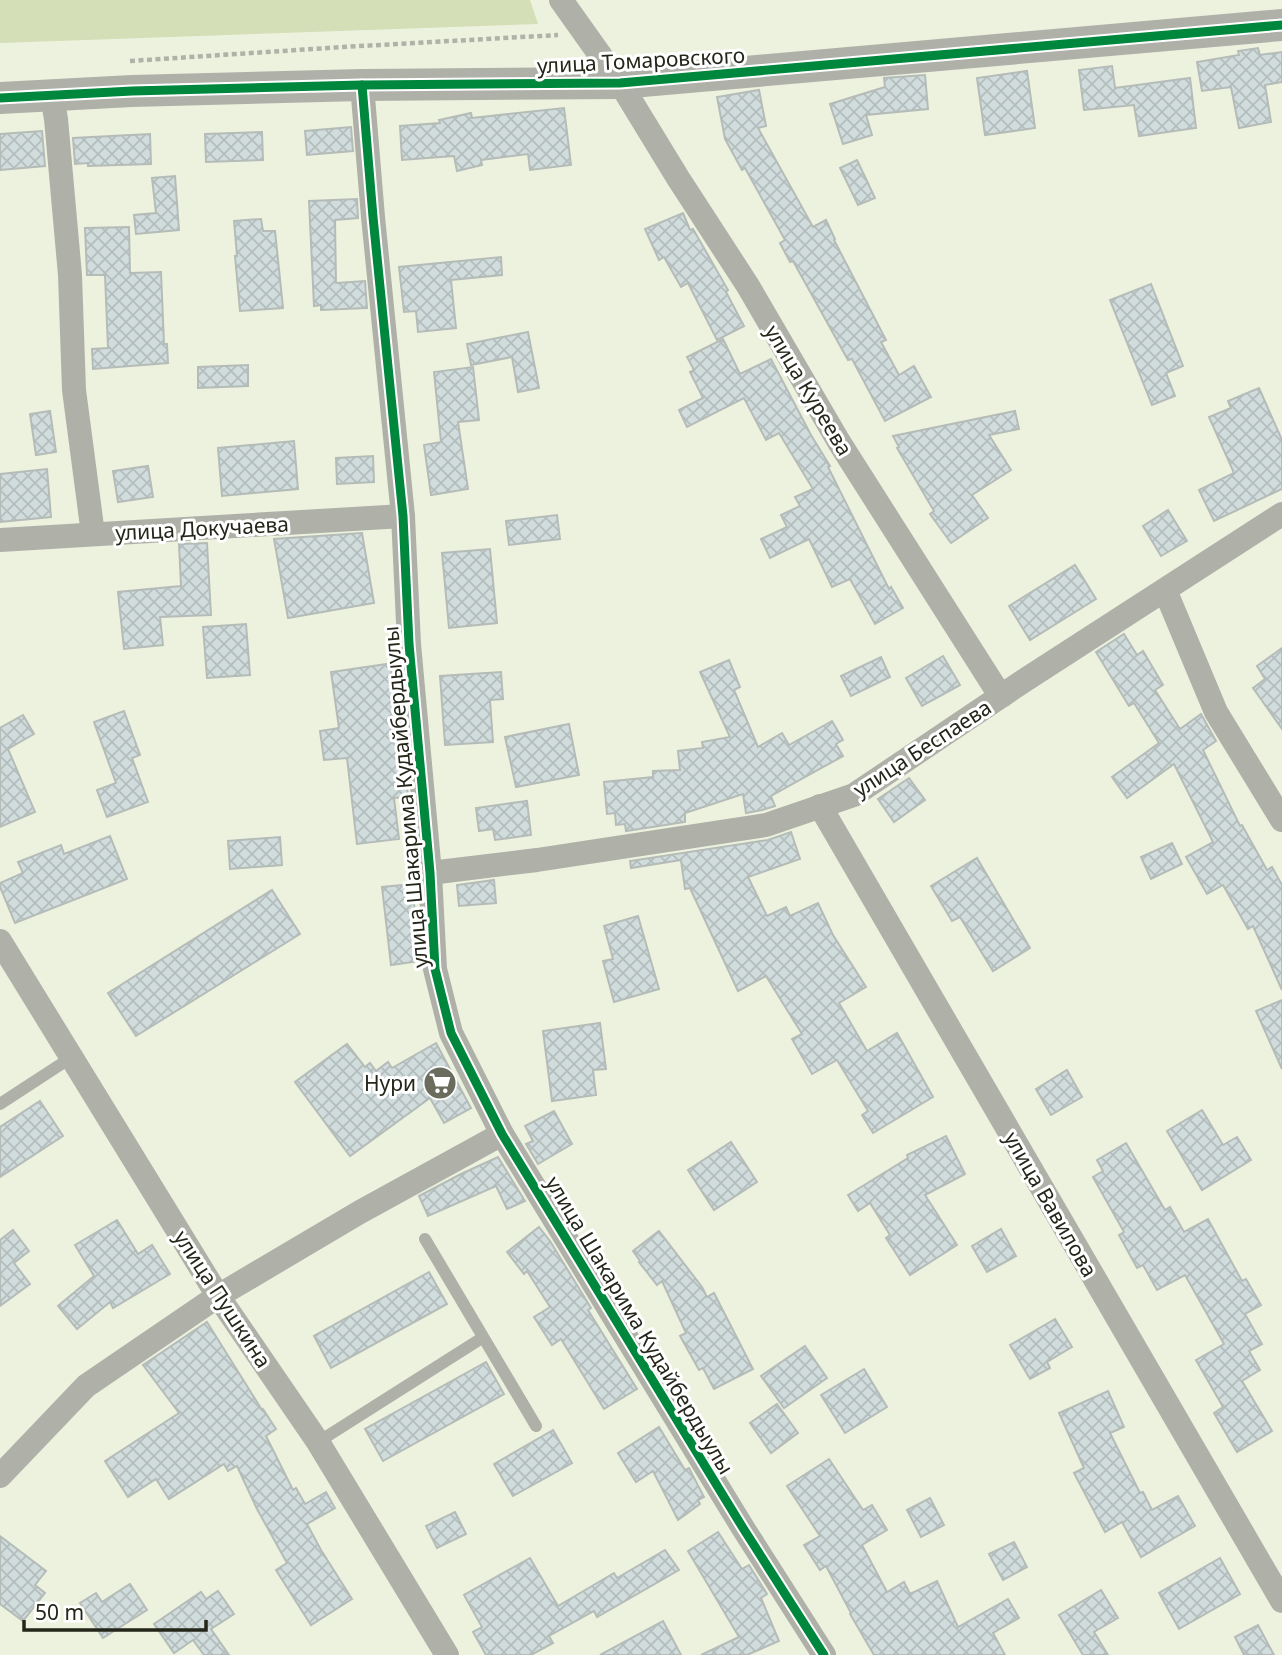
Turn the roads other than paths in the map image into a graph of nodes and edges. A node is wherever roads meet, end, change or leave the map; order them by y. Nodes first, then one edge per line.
1 (561, 0) edge
2 (1282, 25) edge
3 (620, 83) junction
4 (362, 85) junction
5 (52, 96) junction
6 (0, 98) edge
7 (1282, 514) edge
8 (403, 516) junction
9 (93, 534) junction
10 (0, 540) edge
11 (1165, 590) junction
12 (1003, 695) junction
13 (820, 807) junction
14 (1282, 820) edge
15 (430, 873) junction
16 (0, 941) edge
17 (72, 1057) junction
18 (0, 1104) edge
19 (502, 1134) junction
20 (425, 1239) dead end
21 (218, 1296) junction
22 (482, 1338) junction
23 (536, 1426) dead end
24 (318, 1442) junction
25 (0, 1476) edge
26 (1282, 1601) edge
27 (447, 1655) edge
28 (824, 1655) edge

1 - 3 street, улица Куреева
2 - 3 street, улица Томаровского
3 - 4 street, улица Томаровского
3 - 12 street, улица Куреева
4 - 5 street, улица Томаровского
4 - 8 street, улица Шакарима Кудайбердыулы
5 - 6 street, улица Томаровского
5 - 9 street
7 - 11 street, улица Беспаева
8 - 9 street, улица Докучаева
8 - 15 street, улица Шакарима Кудайбердыулы
9 - 10 street, улица Докучаева
11 - 12 street, улица Беспаева
11 - 14 street
12 - 13 street, улица Беспаева
13 - 15 street, улица Беспаева
13 - 26 street, улица Вавилова
15 - 19 street, улица Шакарима Кудайбердыулы
16 - 17 street, улица Пушкина
17 - 18 lane
17 - 21 street, улица Пушкина
19 - 21 street
19 - 28 street, улица Шакарима Кудайбердыулы
20 - 22 lane
21 - 24 street, улица Пушкина
21 - 25 street
22 - 23 lane
22 - 24 lane
24 - 27 street, улица Пушкина

